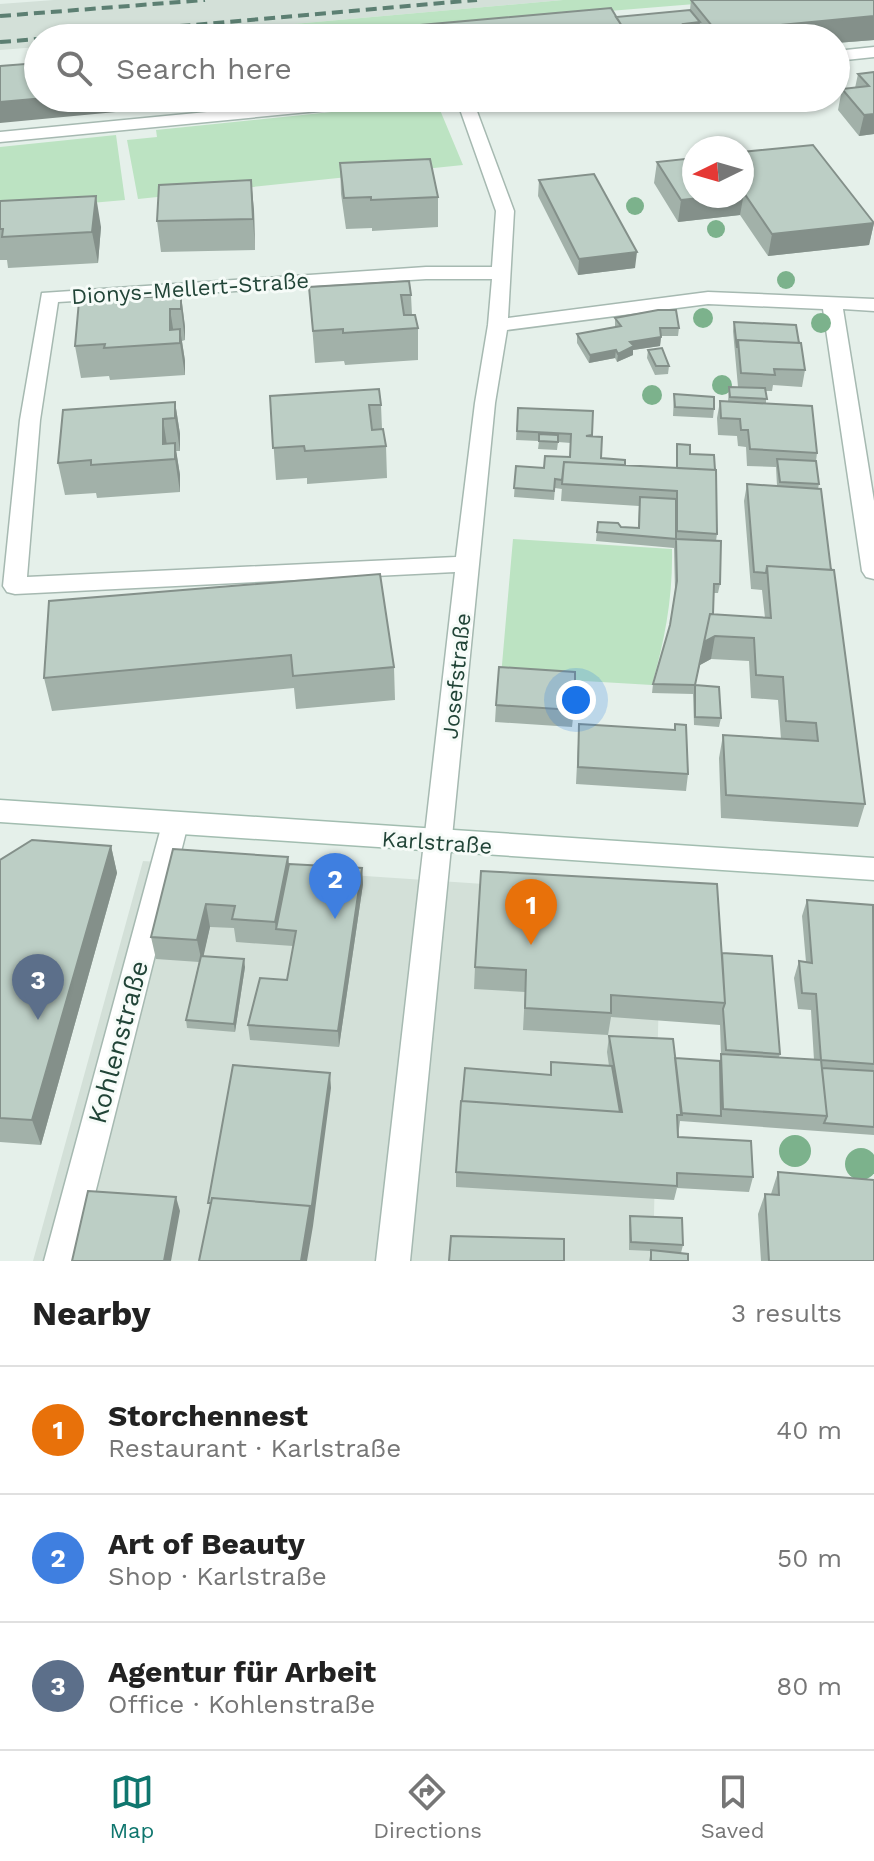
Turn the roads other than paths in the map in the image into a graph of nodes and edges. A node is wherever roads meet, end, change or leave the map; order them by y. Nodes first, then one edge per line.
1 (874, 52) edge
2 (850, 55) edge
3 (258, 112) edge
4 (469, 112) edge
5 (0, 137) edge
6 (501, 273) junction
7 (832, 303) junction
8 (874, 305) edge
9 (498, 325) junction
10 (468, 564) junction
11 (874, 571) edge
12 (0, 811) edge
13 (175, 824) junction
14 (436, 842) junction
15 (874, 869) edge
16 (61, 1261) edge
17 (393, 1261) edge

1 - 2 street
3 - 5 street
4 - 6 street, Josefstraße
6 - 9 street, Josefstraße
6 - 10 street, Dionys-Mellert-Straße
7 - 8 street
7 - 9 street
7 - 11 street
9 - 10 street, Josefstraße
10 - 14 street, Josefstraße
12 - 13 street, Karlstraße
13 - 14 street, Karlstraße
13 - 16 street, Kohlenstraße
14 - 15 street, Karlstraße
14 - 17 street, Josefstraße

